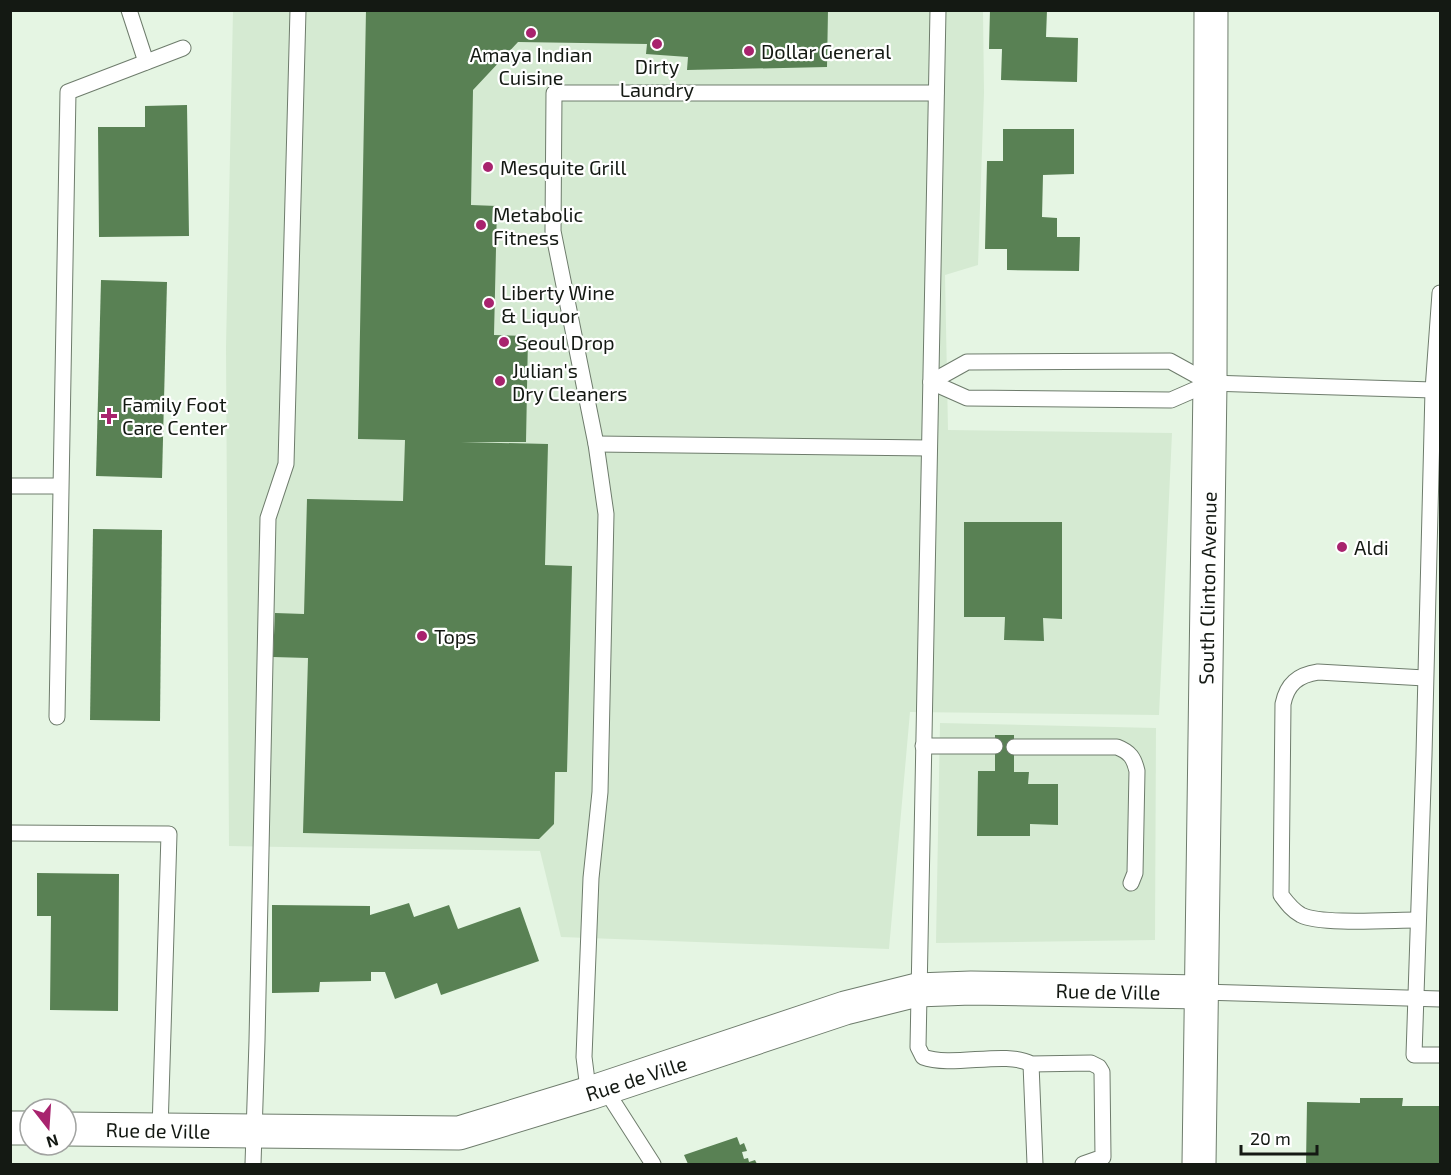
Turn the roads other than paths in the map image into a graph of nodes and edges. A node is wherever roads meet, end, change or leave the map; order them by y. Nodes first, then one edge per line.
1 (129, 10) edge
2 (298, 10) edge
3 (938, 10) edge
4 (1211, 10) edge
5 (183, 48) dead end
6 (146, 62) junction
7 (936, 93) junction
8 (1440, 293) edge
9 (931, 382) junction
10 (1210, 383) junction
11 (1433, 390) junction
12 (596, 444) junction
13 (929, 448) junction
14 (10, 486) edge
15 (60, 486) junction
16 (1425, 678) junction
17 (57, 717) dead end
18 (923, 746) junction
19 (995, 746) dead end
20 (1014, 747) dead end
21 (10, 833) edge
22 (1131, 882) dead end
23 (1418, 920) junction
24 (917, 990) junction
25 (1201, 992) junction
26 (1416, 998) junction
27 (1440, 999) edge
28 (1440, 1055) edge
29 (1031, 1064) junction
30 (598, 1091) junction
31 (78, 1129) edge
32 (160, 1130) junction
33 (255, 1132) junction
34 (253, 1164) edge
35 (653, 1164) edge
36 (1035, 1164) edge
37 (1083, 1164) edge
38 (1199, 1164) edge

1 - 6 lane
2 - 33 lane
3 - 7 lane
4 - 10 street, South Clinton Avenue
5 - 6 lane
6 - 15 lane
7 - 9 lane
7 - 12 lane
8 - 11 lane
9 - 10 lane
9 - 10 lane
9 - 13 lane
10 - 11 lane
10 - 25 street, South Clinton Avenue
11 - 16 lane
12 - 13 lane
12 - 30 lane
13 - 18 lane
14 - 15 lane
15 - 17 lane
16 - 23 lane
16 - 23 lane
18 - 19 lane
18 - 24 lane
20 - 22 lane
21 - 32 lane
23 - 26 lane
24 - 25 street, Rue de Ville
24 - 29 lane
24 - 30 street, Rue de Ville
25 - 26 lane
25 - 38 street, South Clinton Avenue
26 - 27 lane
26 - 28 lane
29 - 36 lane
29 - 37 lane
30 - 33 street, Rue de Ville
30 - 35 lane
31 - 32 street, Rue de Ville
32 - 33 street, Rue de Ville
33 - 34 lane

